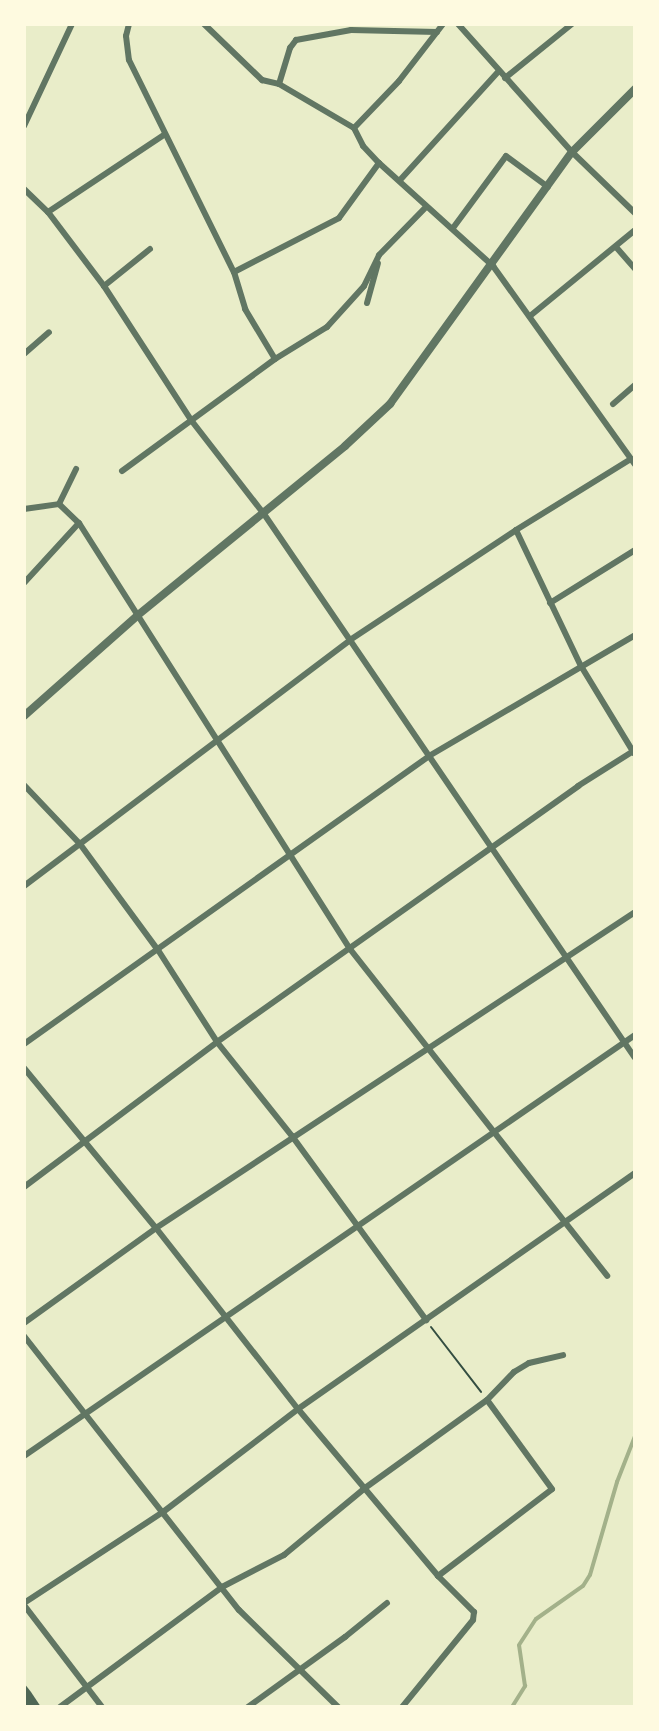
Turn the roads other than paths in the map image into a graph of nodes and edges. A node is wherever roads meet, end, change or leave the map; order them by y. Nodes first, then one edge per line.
1 (72, 24) edge
2 (129, 24) edge
3 (204, 24) edge
4 (315, 24) edge
5 (443, 24) edge
6 (458, 24) edge
7 (572, 24) edge
8 (366, 27) edge
9 (437, 32) junction
10 (317, 35) junction
11 (498, 72) junction
12 (505, 78) junction
13 (279, 84) junction
14 (635, 89) edge
15 (24, 126) edge
16 (354, 128) junction
17 (164, 135) junction
18 (572, 152) junction
19 (379, 163) junction
20 (401, 179) junction
21 (548, 187) junction
22 (24, 189) edge
23 (635, 198) edge
24 (627, 206) junction
25 (426, 207) junction
26 (48, 212) junction
27 (635, 213) edge
28 (453, 228) junction
29 (635, 230) edge
30 (616, 247) junction
31 (150, 249) dead end
32 (379, 255) junction
33 (493, 266) junction
34 (635, 269) edge
35 (234, 272) junction
36 (104, 286) junction
37 (367, 303) dead end
38 (530, 316) junction
39 (49, 332) dead end
40 (24, 354) edge
41 (275, 359) junction
42 (635, 385) edge
43 (613, 404) dead end
44 (191, 420) junction
45 (633, 462) edge
46 (76, 469) dead end
47 (122, 471) dead end
48 (59, 504) junction
49 (24, 509) edge
50 (264, 514) junction
51 (79, 523) junction
52 (516, 530) junction
53 (635, 550) edge
54 (25, 581) edge
55 (550, 603) junction
56 (138, 615) junction
57 (635, 635) edge
58 (350, 640) junction
59 (581, 666) junction
60 (24, 716) edge
61 (218, 741) junction
62 (634, 752) edge
63 (429, 756) junction
64 (24, 785) edge
65 (80, 844) junction
66 (492, 848) junction
67 (291, 857) junction
68 (24, 886) edge
69 (635, 912) edge
70 (350, 949) junction
71 (158, 950) junction
72 (567, 958) junction
73 (635, 1035) edge
74 (217, 1042) junction
75 (624, 1042) junction
76 (24, 1044) edge
77 (428, 1050) junction
78 (635, 1058) edge
79 (24, 1068) edge
80 (492, 1132) junction
81 (292, 1136) junction
82 (85, 1143) junction
83 (635, 1173) edge
84 (24, 1187) edge
85 (564, 1221) junction
86 (355, 1227) junction
87 (156, 1228) junction
88 (607, 1276) dead end
89 (227, 1317) junction
90 (426, 1320) junction
91 (24, 1323) edge
92 (24, 1336) edge
93 (563, 1355) dead end
94 (487, 1400) junction
95 (298, 1409) junction
96 (86, 1412) junction
97 (24, 1456) edge
98 (365, 1488) junction
99 (163, 1512) junction
100 (438, 1576) junction
101 (222, 1587) junction
102 (387, 1603) dead end
103 (24, 1604) edge
104 (300, 1668) junction
105 (88, 1689) junction
106 (60, 1707) edge
107 (102, 1707) edge
108 (248, 1707) edge
109 (338, 1707) edge
110 (402, 1707) edge

1 - 15 street
2 - 17 street
3 - 13 street
4 - 10 street
5 - 9 street
6 - 11 street
7 - 12 street
8 - 9 street
8 - 10 street
9 - 16 street
10 - 13 street
11 - 12 street
11 - 20 street
12 - 18 street
13 - 16 street
14 - 18 street
16 - 19 street
17 - 26 street
17 - 35 street
18 - 21 street
18 - 24 street
19 - 20 street
19 - 35 street
20 - 25 street
21 - 28 street
21 - 33 street
22 - 26 street
23 - 24 street
24 - 27 street
25 - 28 street
25 - 32 street
26 - 36 street
28 - 33 street
29 - 30 street
30 - 34 street
30 - 38 street
31 - 36 street
32 - 37 street
32 - 41 street
33 - 38 street
33 - 50 street
35 - 41 street
36 - 44 street
38 - 45 street
39 - 40 street
41 - 44 street
42 - 43 street
44 - 47 street
44 - 50 street
45 - 52 street
46 - 48 street
48 - 49 street
48 - 51 street
50 - 56 street
50 - 58 street
51 - 54 street
51 - 56 street
52 - 55 street
52 - 58 street
53 - 55 street
55 - 59 street
56 - 60 street
56 - 61 street
57 - 59 street
58 - 61 street
58 - 63 street
59 - 62 street
59 - 63 street
61 - 65 street
61 - 67 street
62 - 66 street
63 - 66 street
63 - 67 street
64 - 65 street
65 - 68 street
65 - 71 street
66 - 70 street
66 - 72 street
67 - 70 street
67 - 71 street
69 - 72 street
70 - 74 street
70 - 77 street
71 - 74 street
71 - 76 street
72 - 75 street
72 - 77 street
73 - 75 street
74 - 81 street
74 - 82 street
75 - 78 street
75 - 80 street
77 - 80 street
77 - 81 street
79 - 82 street
80 - 85 street
80 - 86 street
81 - 86 street
81 - 87 street
82 - 84 street
82 - 87 street
83 - 85 street
85 - 88 street
85 - 90 street
86 - 89 street
86 - 90 street
87 - 89 street
87 - 91 street
89 - 95 street
89 - 96 street
90 - 95 street
92 - 96 street
93 - 94 street
94 - 98 street
94 - 100 street
95 - 98 street
95 - 99 street
96 - 97 street
96 - 99 street
98 - 100 street
98 - 101 street
99 - 101 street
99 - 103 street
100 - 110 street
101 - 104 street
101 - 105 street
102 - 104 street
103 - 105 street
104 - 108 street
104 - 109 street
105 - 106 street
105 - 107 street

